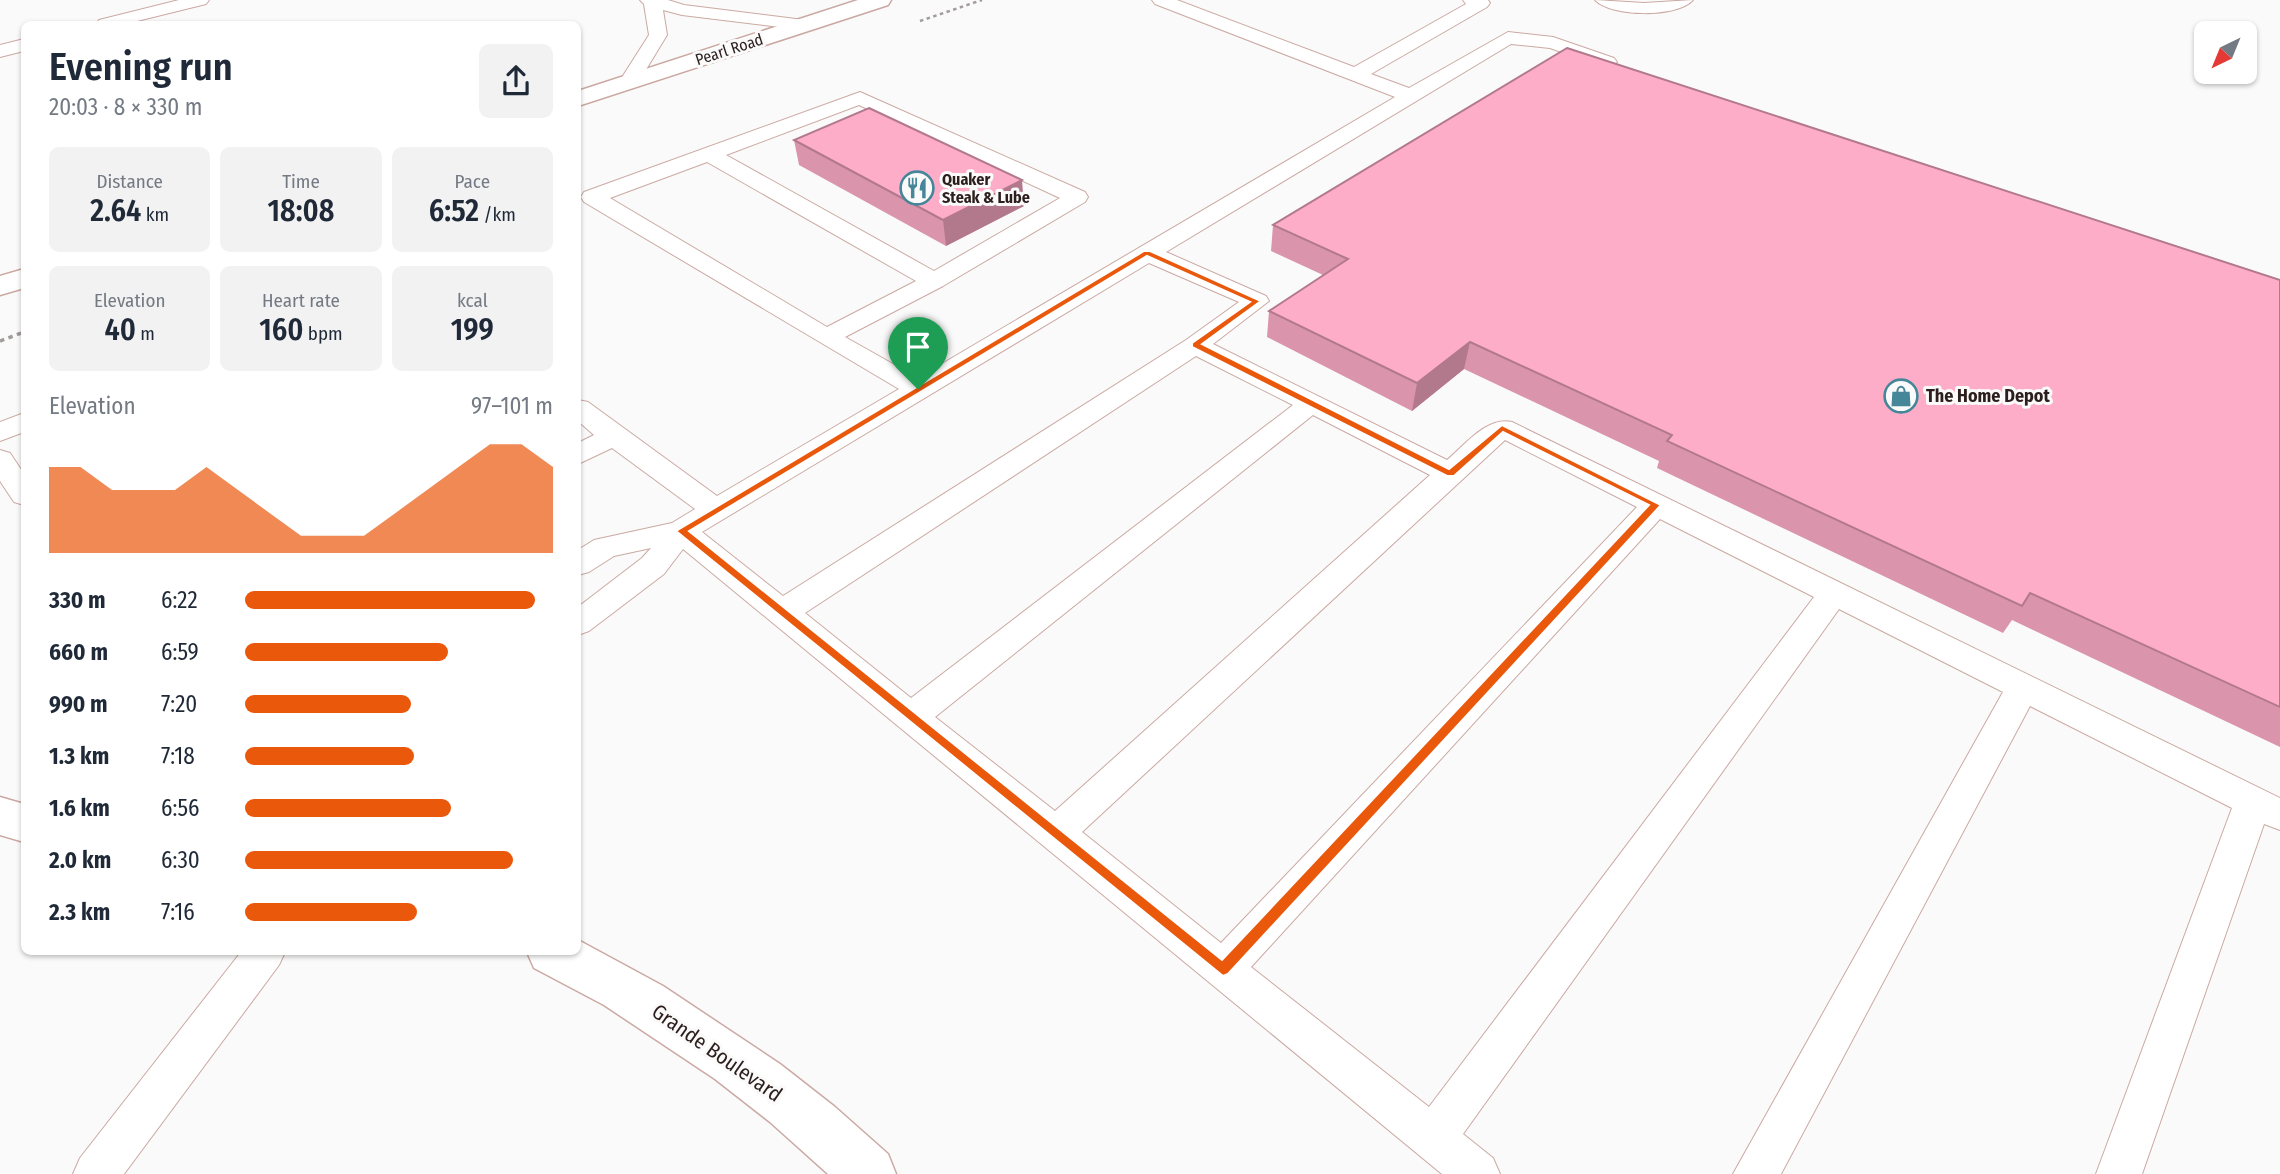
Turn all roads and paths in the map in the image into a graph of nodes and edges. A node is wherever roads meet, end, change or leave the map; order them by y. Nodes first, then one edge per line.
1 (200, 0) edge
2 (880, 0) edge
3 (1161, 0) edge
4 (1472, 0) edge
5 (1607, 0) edge
6 (1684, 0) edge
7 (651, 1) edge
8 (117, 21) edge
9 (804, 25) junction
10 (21, 46) edge
11 (0, 51) edge
12 (1631, 70) edge
13 (1356, 74) junction
14 (629, 82) junction
15 (1411, 96) junction
16 (581, 98) edge
17 (709, 154) junction
18 (585, 200) edge
19 (1147, 253) junction
20 (21, 279) edge
21 (934, 281) junction
22 (0, 286) edge
23 (21, 333) edge
24 (826, 337) junction
25 (0, 341) edge
26 (1195, 345) junction
27 (918, 389) junction
28 (1312, 403) junction
29 (581, 410) edge
30 (21, 423) edge
31 (0, 432) edge
32 (613, 436) junction
33 (581, 452) edge
34 (0, 459) edge
35 (1450, 473) junction
36 (21, 490) edge
37 (1656, 505) junction
38 (717, 510) junction
39 (681, 531) junction
40 (581, 562) edge
41 (1834, 593) junction
42 (783, 612) junction
43 (581, 621) edge
44 (2023, 687) junction
45 (911, 717) junction
46 (2267, 809) edge
47 (0, 816) edge
48 (21, 822) edge
49 (1056, 833) junction
50 (263, 955) edge
51 (558, 955) edge
52 (1223, 969) junction
53 (1433, 1138) junction
54 (96, 1174) edge
55 (869, 1174) edge
56 (1477, 1174) edge
57 (1756, 1174) edge
58 (2119, 1174) edge

1 - 8 lane
2 - 9 main road, Pearl Road
3 - 13 lane
4 - 13 lane
5 - 6 lane
7 - 9 lane
7 - 14 lane
9 - 14 main road, Pearl Road
10 - 11 lane
12 - 15 lane
13 - 15 lane
14 - 16 main road, Pearl Road
15 - 19 lane
17 - 18 lane
17 - 21 lane
17 - 21 lane
18 - 24 lane
19 - 26 lane
19 - 27 lane
20 - 22 main road
21 - 24 lane
23 - 25 path
24 - 27 lane
26 - 28 lane
26 - 42 lane
27 - 38 lane
28 - 35 lane
28 - 45 lane
29 - 32 lane
30 - 31 lane
32 - 33 lane
32 - 38 lane
34 - 36 lane
35 - 37 lane
35 - 49 lane
37 - 41 lane
37 - 52 lane
38 - 39 lane
39 - 40 lane
39 - 42 lane
39 - 43 lane
41 - 44 lane
41 - 53 lane
42 - 45 lane
44 - 46 lane
44 - 57 lane
45 - 49 lane
46 - 58 lane
47 - 48 main road
49 - 52 lane
50 - 54 lane
51 - 55 main road, Grande Boulevard
52 - 53 lane
53 - 56 lane

